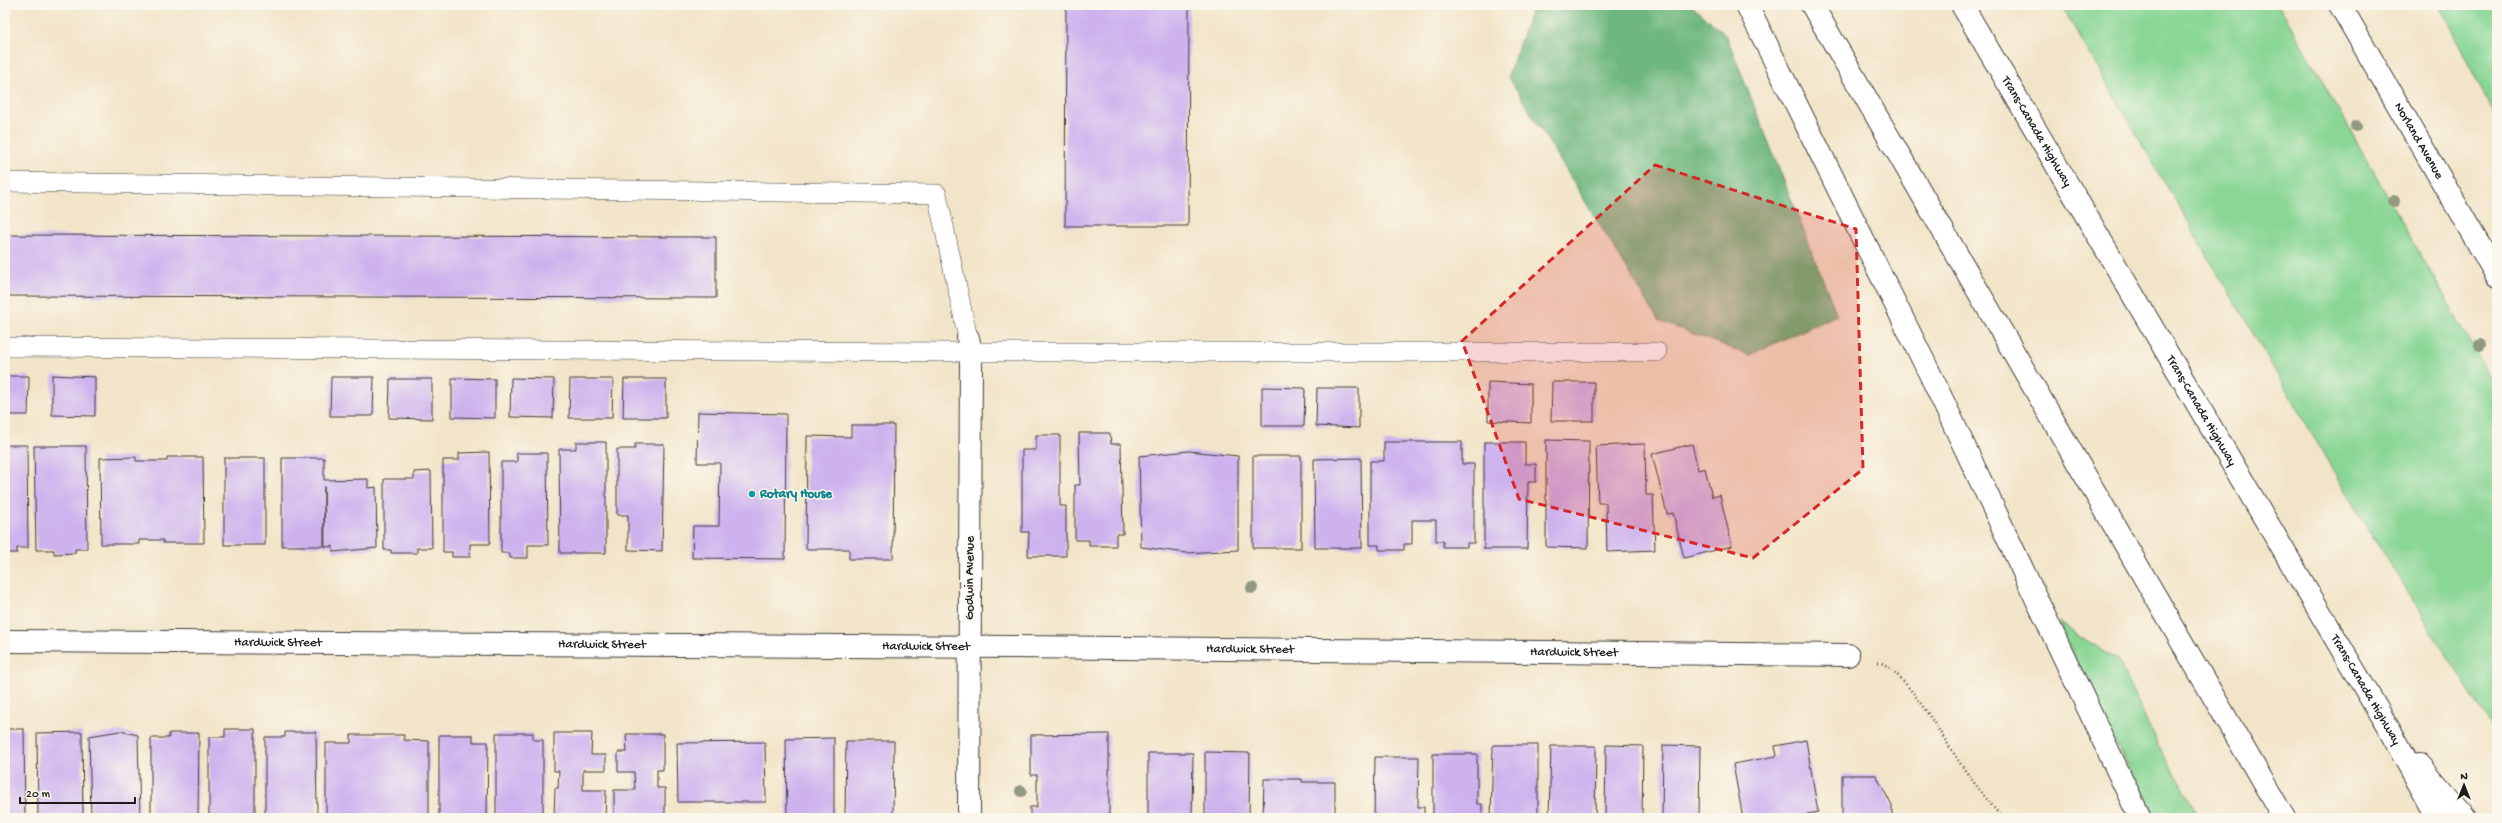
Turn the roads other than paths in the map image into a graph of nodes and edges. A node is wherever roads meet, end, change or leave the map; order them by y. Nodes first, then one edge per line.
1 (1747, 5) edge
2 (1812, 5) edge
3 (1962, 5) edge
4 (2340, 5) edge
5 (5, 182) edge
6 (2497, 276) edge
7 (970, 345) junction
8 (5, 348) edge
9 (1657, 352) dead end
10 (5, 641) edge
11 (970, 647) junction
12 (1848, 656) road end
13 (2390, 731) junction
14 (969, 818) edge
15 (2140, 818) edge
16 (2284, 818) edge
17 (2438, 818) edge
18 (2465, 818) edge

1 - 15 main road
2 - 16 main road
3 - 13 main road, Trans-Canada Highway
4 - 6 main road, Norland Avenue
5 - 7 lane
7 - 8 lane
7 - 9 lane
7 - 11 main road, Godwin Avenue
10 - 11 main road, Hardwick Street
11 - 12 main road, Hardwick Street
11 - 14 main road, Godwin Avenue
13 - 17 main road, Trans-Canada Highway
13 - 18 main road

